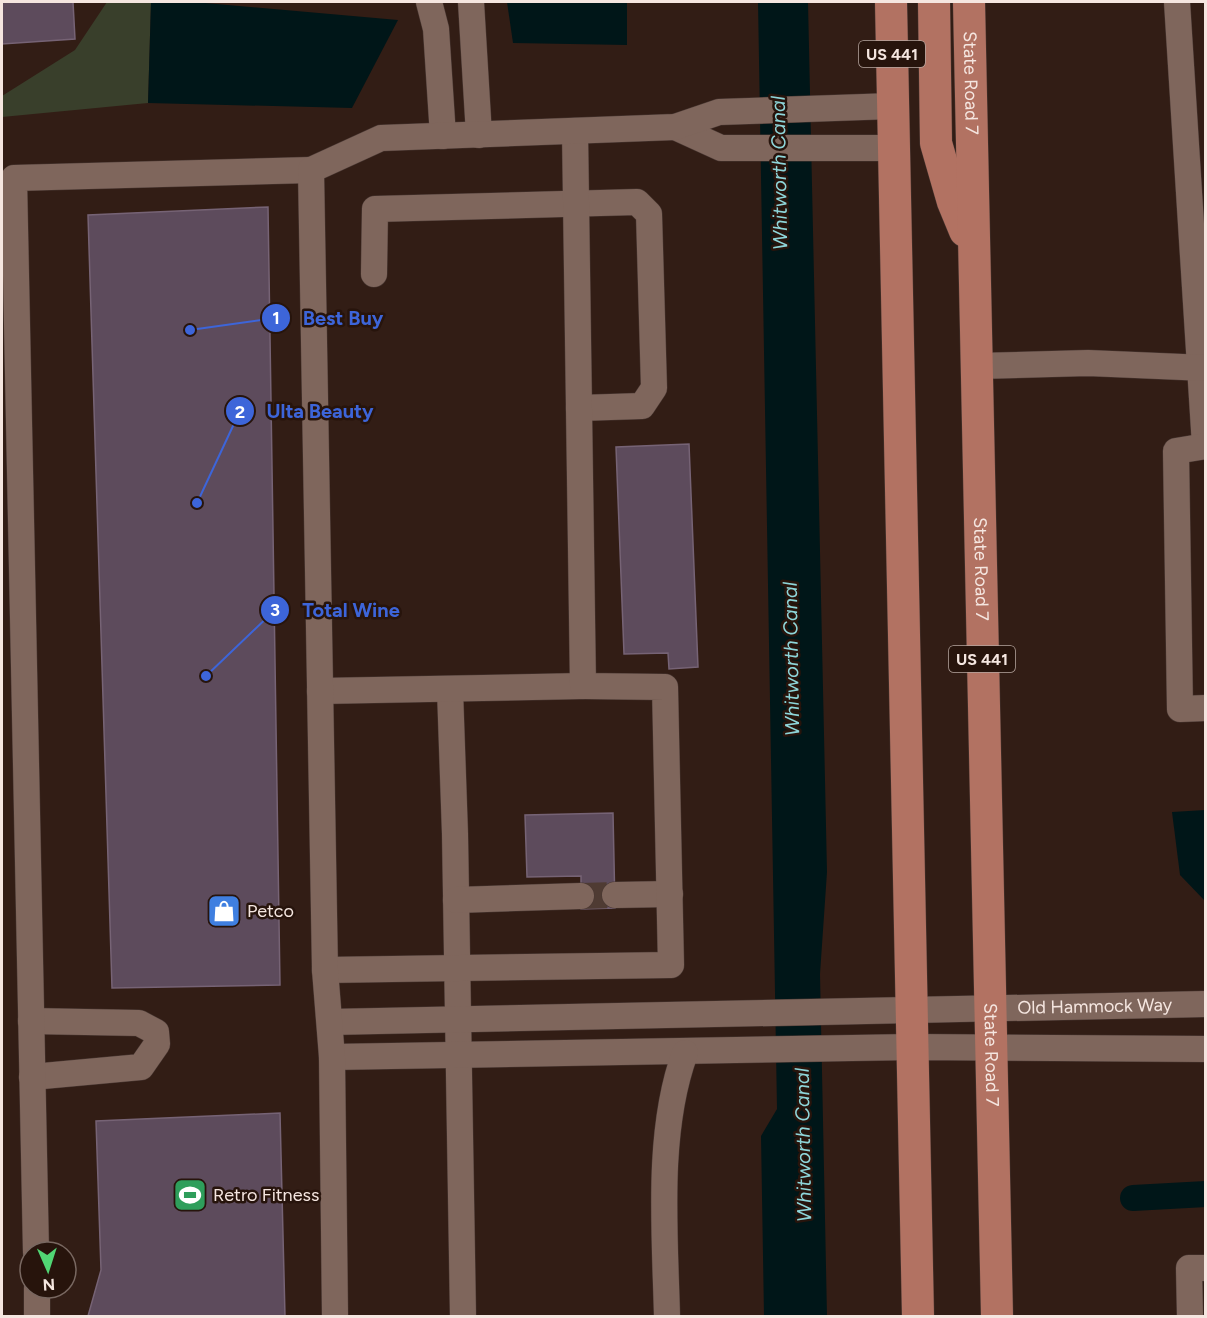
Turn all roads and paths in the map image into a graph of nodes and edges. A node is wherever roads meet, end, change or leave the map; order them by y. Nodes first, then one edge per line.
1 (429, 2) edge
2 (471, 2) edge
3 (891, 2) edge
4 (934, 2) edge
5 (969, 2) edge
6 (1177, 2) edge
7 (892, 106) junction
8 (675, 127) junction
9 (575, 131) junction
10 (479, 135) junction
11 (442, 136) junction
12 (893, 148) junction
13 (311, 170) junction
14 (1197, 189) edge
15 (576, 202) junction
16 (973, 252) junction
17 (374, 274) dead end
18 (977, 366) junction
19 (1203, 368) edge
20 (579, 408) junction
21 (1205, 446) edge
22 (583, 686) junction
23 (450, 690) junction
24 (320, 691) junction
25 (1206, 708) edge
26 (670, 894) junction
27 (615, 895) tunnel mouth
28 (581, 896) tunnel mouth
29 (456, 900) junction
30 (458, 969) junction
31 (325, 970) junction
32 (1206, 1004) edge
33 (989, 1009) junction
34 (911, 1011) junction
35 (458, 1019) junction
36 (31, 1021) junction
37 (330, 1022) junction
38 (912, 1047) junction
39 (990, 1048) junction
40 (1206, 1049) edge
41 (685, 1053) junction
42 (459, 1055) junction
43 (332, 1057) junction
44 (32, 1077) junction
45 (36, 1240) edge
46 (1206, 1268) edge
47 (37, 1300) edge
48 (37, 1317) edge
49 (335, 1317) edge
50 (463, 1317) edge
51 (667, 1317) edge
52 (918, 1317) edge
53 (997, 1317) edge
54 (1190, 1317) edge

1 - 11 street
2 - 10 street
3 - 7 main road, US 441
4 - 16 main road
5 - 16 main road, State Road 7 / US 441
6 - 14 street
7 - 8 street
7 - 12 main road, US 441
8 - 9 street
8 - 12 street
9 - 10 street
9 - 15 street
10 - 11 street
11 - 13 street
12 - 34 main road, US 441
13 - 24 street
13 - 36 street
14 - 19 street
15 - 17 street
15 - 20 street
15 - 20 street
16 - 18 main road, State Road 7 / US 441
18 - 19 street
18 - 33 main road, State Road 7 / US 441
19 - 21 street
20 - 22 street
21 - 25 street
22 - 23 street
22 - 26 street
23 - 24 street
23 - 29 street
24 - 31 street
26 - 27 street
26 - 30 street
28 - 29 street
29 - 30 street
30 - 31 street
30 - 35 street
31 - 37 street
32 - 33 street, Old Hammock Way
33 - 34 street, Old Hammock Way
33 - 39 main road, State Road 7 / US 441
34 - 35 street, Old Hammock Way
34 - 38 main road, US 441
35 - 37 street, Old Hammock Way
35 - 42 street
36 - 44 street
36 - 44 street
37 - 43 street
38 - 39 street
38 - 41 street
38 - 52 main road, US 441
39 - 40 street
39 - 53 main road, State Road 7 / US 441
41 - 42 street
41 - 51 street
42 - 43 street
42 - 50 street
43 - 49 street
44 - 45 street
46 - 54 street
47 - 48 street

